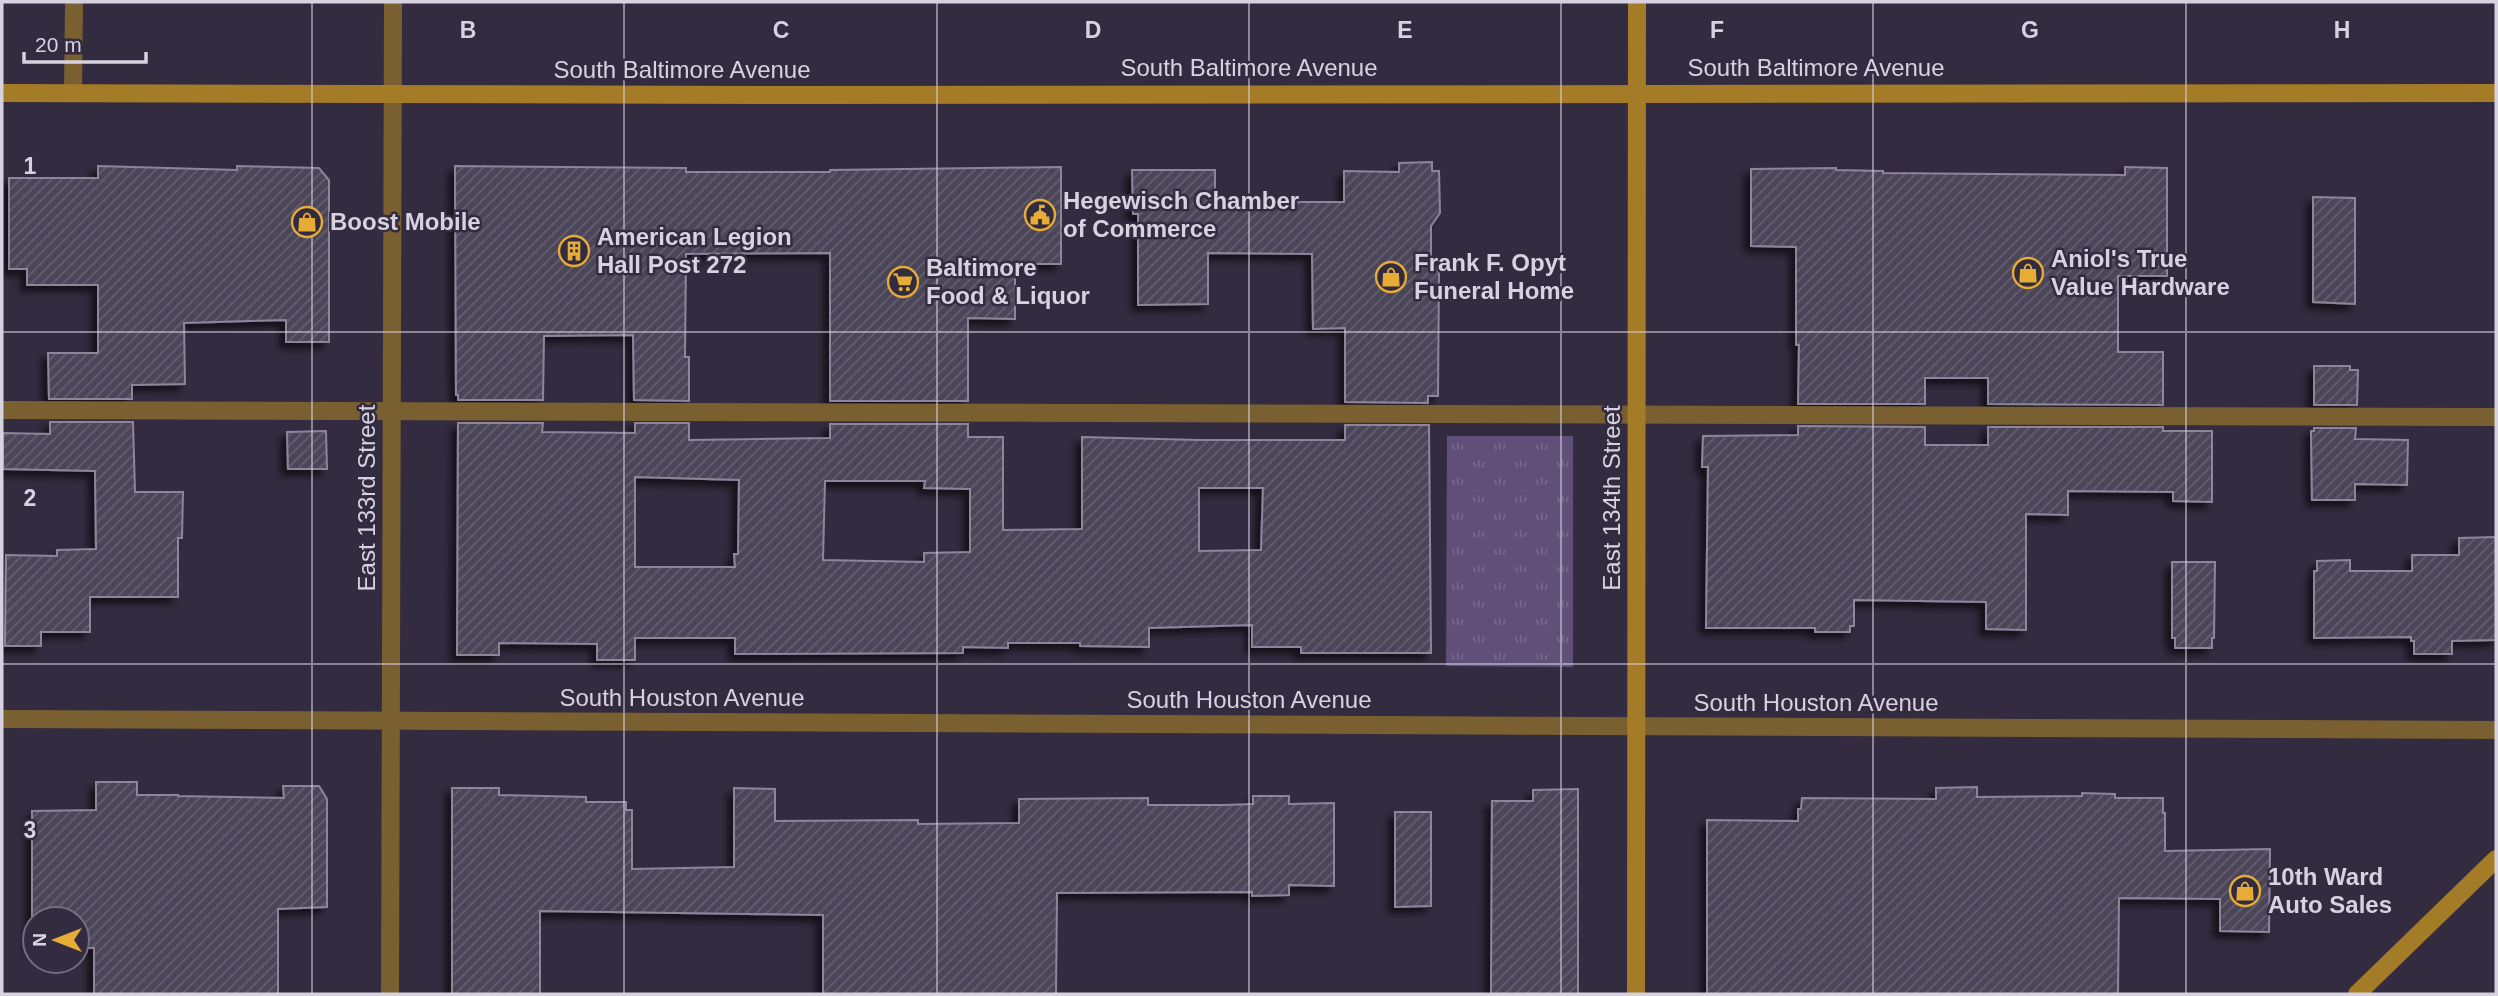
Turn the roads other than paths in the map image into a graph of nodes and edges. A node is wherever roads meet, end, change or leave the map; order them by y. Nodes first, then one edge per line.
1 (74, 2) edge
2 (393, 2) edge
3 (1637, 2) edge
4 (2, 93) edge
5 (73, 93) junction
6 (1636, 93) junction
7 (2496, 93) edge
8 (392, 94) junction
9 (2, 410) edge
10 (391, 411) junction
11 (1636, 415) junction
12 (2496, 417) edge
13 (2, 719) edge
14 (391, 721) junction
15 (1636, 726) junction
16 (2496, 730) edge
17 (2496, 859) edge
18 (390, 994) edge
19 (1636, 994) edge
20 (2357, 994) edge

1 - 5 street
2 - 8 street, East 133rd Street
3 - 6 street, East 134th Street
4 - 5 street, South Baltimore Avenue
5 - 8 street, South Baltimore Avenue
6 - 7 street, South Baltimore Avenue
6 - 8 street, South Baltimore Avenue
6 - 11 street, East 134th Street
8 - 10 street, East 133rd Street
9 - 10 street
10 - 11 street
10 - 14 street, East 133rd Street
11 - 12 street
11 - 15 street, East 134th Street
13 - 14 street, South Houston Avenue
14 - 15 street, South Houston Avenue
14 - 18 street, East 133rd Street
15 - 16 street, South Houston Avenue
15 - 19 street, East 134th Street
17 - 20 street

